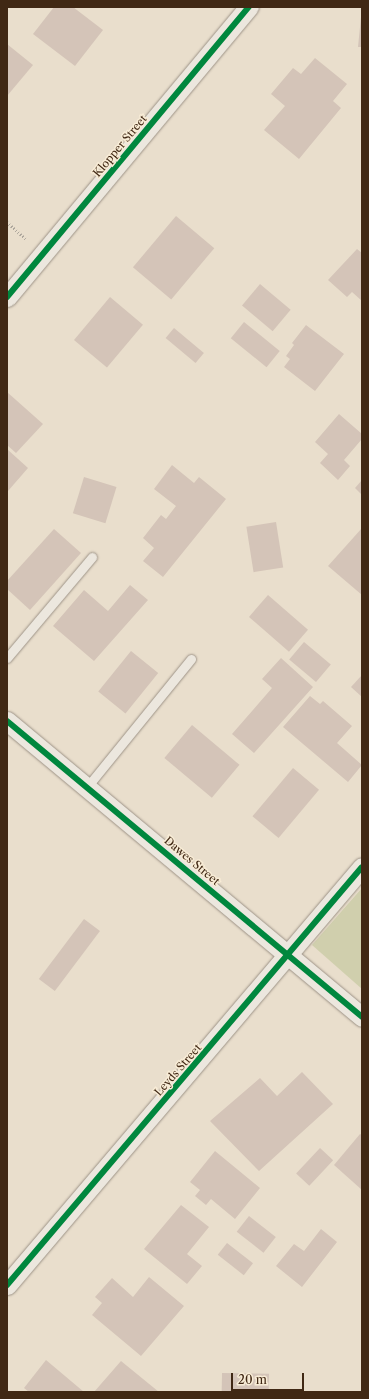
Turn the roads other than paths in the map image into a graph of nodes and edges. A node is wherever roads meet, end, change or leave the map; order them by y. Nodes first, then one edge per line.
1 (249, 7) edge
2 (7, 298) edge
3 (92, 557) dead end
4 (7, 658) edge
5 (191, 659) dead end
6 (7, 721) edge
7 (87, 787) junction
8 (362, 867) edge
9 (289, 955) junction
10 (362, 1017) edge
11 (7, 1285) edge

1 - 2 street, Klopper Street
3 - 4 lane
5 - 7 lane
6 - 7 street, Dawes Street
7 - 9 street, Dawes Street
8 - 9 street, Leyds Street
9 - 10 street, Dawes Street
9 - 11 street, Leyds Street

